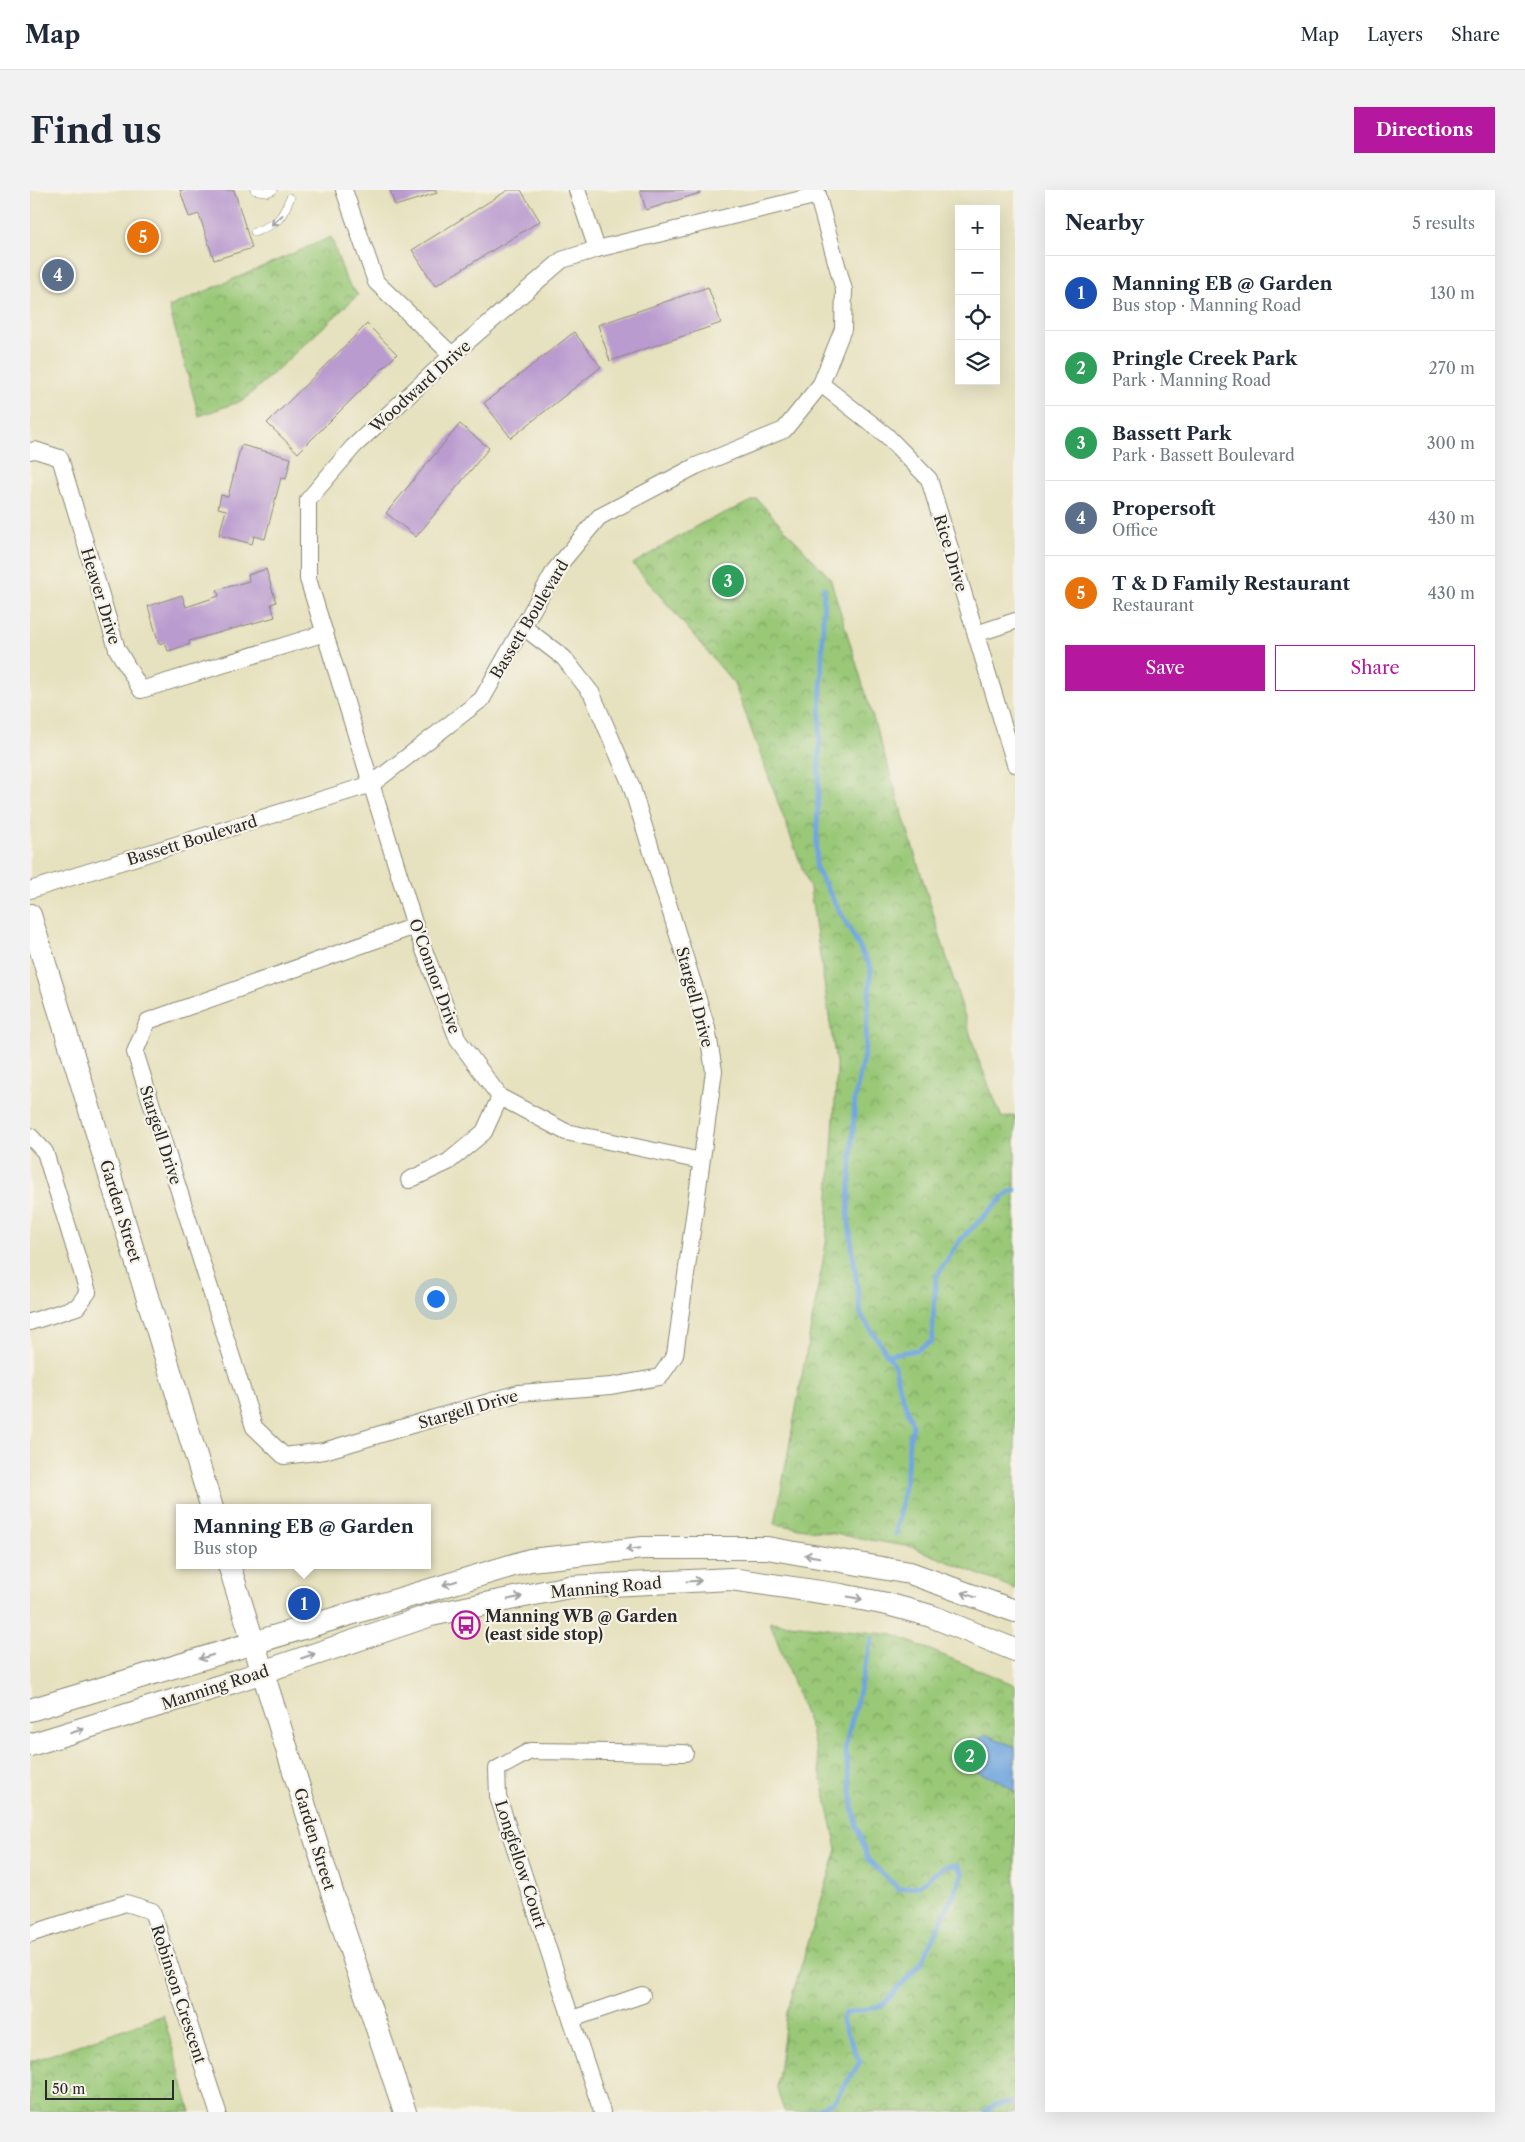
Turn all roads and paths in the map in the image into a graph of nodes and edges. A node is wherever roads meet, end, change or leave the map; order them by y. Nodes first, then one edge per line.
1 (255, 190) edge
2 (273, 190) edge
3 (344, 190) edge
4 (577, 190) edge
5 (817, 192) edge
6 (290, 198) dead end
7 (255, 232) dead end
8 (597, 249) junction
9 (452, 355) junction
10 (821, 384) junction
11 (30, 452) edge
12 (1015, 621) edge
13 (522, 626) junction
14 (325, 634) junction
15 (976, 634) junction
16 (1015, 764) edge
17 (372, 784) junction
18 (30, 890) edge
19 (30, 915) edge
20 (415, 926) junction
21 (500, 1097) junction
22 (30, 1136) edge
23 (701, 1161) junction
24 (409, 1180) dead end
25 (30, 1322) edge
26 (211, 1504) edge
27 (230, 1569) edge
28 (1015, 1611) edge
29 (253, 1642) junction
30 (1015, 1650) edge
31 (262, 1672) junction
32 (30, 1710) edge
33 (30, 1745) edge
34 (684, 1753) dead end
35 (30, 1934) edge
36 (642, 1995) dead end
37 (572, 2019) junction
38 (218, 2112) edge
39 (405, 2112) edge
40 (602, 2112) edge

1 - 2 lane
3 - 9 street
4 - 8 street
5 - 8 street, Woodward Drive
5 - 10 street, Bassett Boulevard
6 -> 7 lane
8 - 9 street, Woodward Drive
9 - 14 street, Woodward Drive
10 - 13 street, Bassett Boulevard
10 - 15 street, Rice Drive
11 - 14 street, Heaver Drive
12 - 15 street
13 - 17 street, Bassett Boulevard
13 - 23 street, Stargell Drive
14 - 17 street, Woodward Drive
15 - 16 street, Rice Drive
17 - 18 street, Bassett Boulevard
17 - 20 street, O'Connor Drive
19 - 26 main road, Garden Street
20 - 21 street, O'Connor Drive
20 - 23 street, Stargell Drive
21 - 23 street, O'Connor Drive
21 - 24 street
22 - 25 street
27 - 29 main road, Garden Street
28 -> 29 main road, Manning Road
29 - 31 main road, Garden Street
29 -> 32 main road, Manning Road
31 -> 30 main road, Manning Road
33 -> 31 main road, Manning Road
31 - 39 main road, Garden Street
34 - 37 street, Longfellow Court
35 - 38 street, Robinson Crescent
36 - 37 street
37 - 40 street, Longfellow Court

